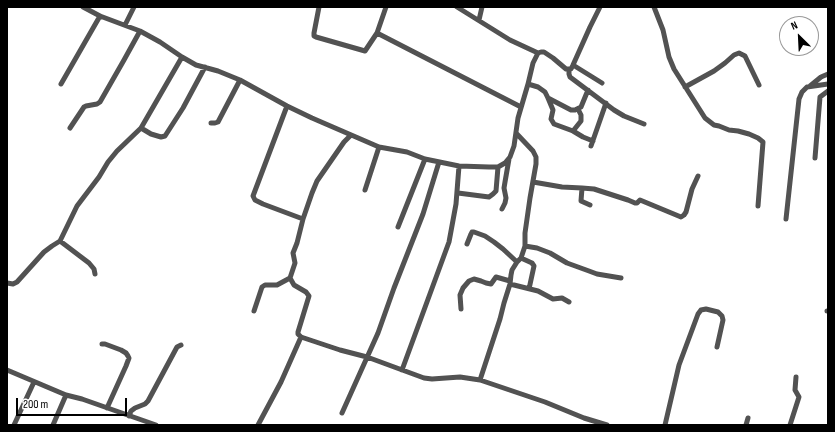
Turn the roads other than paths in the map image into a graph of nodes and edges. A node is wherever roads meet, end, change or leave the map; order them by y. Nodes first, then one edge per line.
1 (83, 7) edge
2 (134, 7) edge
3 (319, 7) edge
4 (386, 7) edge
5 (457, 7) edge
6 (482, 7) edge
7 (600, 7) edge
8 (654, 7) edge
9 (100, 16) junction
10 (479, 20) junction
11 (125, 25) junction
12 (140, 31) junction
13 (377, 33) junction
14 (538, 53) junction
15 (182, 57) junction
16 (573, 65) junction
17 (205, 67) junction
18 (569, 70) junction
19 (828, 74) edge
20 (240, 80) junction
21 (602, 83) dead end
22 (61, 84) dead end
23 (528, 84) junction
24 (828, 84) edge
25 (758, 85) dead end
26 (809, 86) junction
27 (685, 87) junction
28 (588, 90) junction
29 (828, 91) edge
30 (548, 98) junction
31 (606, 103) junction
32 (287, 106) junction
33 (521, 107) junction
34 (578, 109) junction
35 (211, 123) dead end
36 (644, 124) dead end
37 (70, 128) dead end
38 (141, 128) junction
39 (573, 131) junction
40 (516, 132) junction
41 (351, 136) junction
42 (379, 147) junction
43 (510, 157) junction
44 (815, 158) dead end
45 (425, 159) junction
46 (439, 162) junction
47 (459, 166) junction
48 (498, 166) junction
49 (698, 176) dead end
50 (533, 182) junction
51 (504, 188) junction
52 (582, 188) junction
53 (365, 190) dead end
54 (496, 191) junction
55 (458, 193) junction
56 (590, 205) dead end
57 (758, 206) dead end
58 (502, 208) dead end
59 (786, 219) dead end
60 (303, 220) junction
61 (398, 227) dead end
62 (60, 241) junction
63 (468, 244) dead end
64 (525, 246) junction
65 (519, 260) junction
66 (95, 274) dead end
67 (290, 278) junction
68 (621, 278) dead end
69 (510, 282) junction
70 (7, 283) edge
71 (528, 289) junction
72 (569, 302) dead end
73 (461, 309) dead end
74 (254, 311) dead end
75 (301, 337) junction
76 (102, 344) dead end
77 (181, 345) dead end
78 (717, 347) dead end
79 (367, 357) junction
80 (7, 370) edge
81 (402, 370) junction
82 (796, 377) dead end
83 (480, 380) junction
84 (34, 382) junction
85 (66, 395) junction
86 (107, 408) junction
87 (342, 413) dead end
88 (129, 416) junction
89 (748, 418) dead end
90 (144, 423) edge
91 (14, 425) edge
92 (53, 425) edge
93 (156, 425) edge
94 (258, 425) edge
95 (607, 425) edge
96 (665, 425) edge
97 (746, 425) edge
98 (790, 425) edge

1 - 9 street
2 - 11 street
3 - 13 street
4 - 13 street
5 - 10 street
6 - 10 street
7 - 16 street
8 - 27 street
9 - 11 street
9 - 22 street
10 - 14 street
11 - 12 street
12 - 15 street
12 - 37 street
13 - 33 street
14 - 18 street
14 - 23 street
15 - 17 street
15 - 38 street
16 - 18 street
16 - 21 street
17 - 20 street
17 - 38 street
18 - 28 street
19 - 26 street
20 - 32 street
20 - 35 street
23 - 30 street
23 - 33 street
24 - 26 street
25 - 27 street
26 - 59 street
27 - 57 street
28 - 31 street
28 - 34 street
29 - 44 street
30 - 34 street
30 - 39 street
31 - 36 street
31 - 39 street
32 - 41 street
32 - 60 street
33 - 40 street
34 - 39 street
38 - 62 street
40 - 43 street
40 - 50 street
41 - 42 street
41 - 60 street
42 - 45 street
42 - 53 street
43 - 48 street
43 - 51 street
45 - 46 street
45 - 61 street
46 - 47 street
46 - 79 street
47 - 48 street
47 - 55 street
48 - 54 street
49 - 52 street
50 - 52 street
50 - 64 street
51 - 54 street
51 - 58 street
52 - 56 street
54 - 55 street
55 - 81 street
60 - 67 street
62 - 66 street
62 - 70 street
63 - 65 street
64 - 65 street
64 - 68 street
65 - 69 street
65 - 71 street
67 - 74 street
67 - 75 street
69 - 71 street
69 - 73 street
69 - 83 street
71 - 72 street
75 - 79 street
75 - 94 street
76 - 86 street
77 - 88 street
78 - 96 street
79 - 81 street
79 - 87 street
80 - 84 street
81 - 83 street
82 - 98 street
83 - 95 street
84 - 85 street
84 - 91 street
85 - 86 street
85 - 92 street
86 - 88 street
88 - 90 street
89 - 97 street
90 - 93 street

